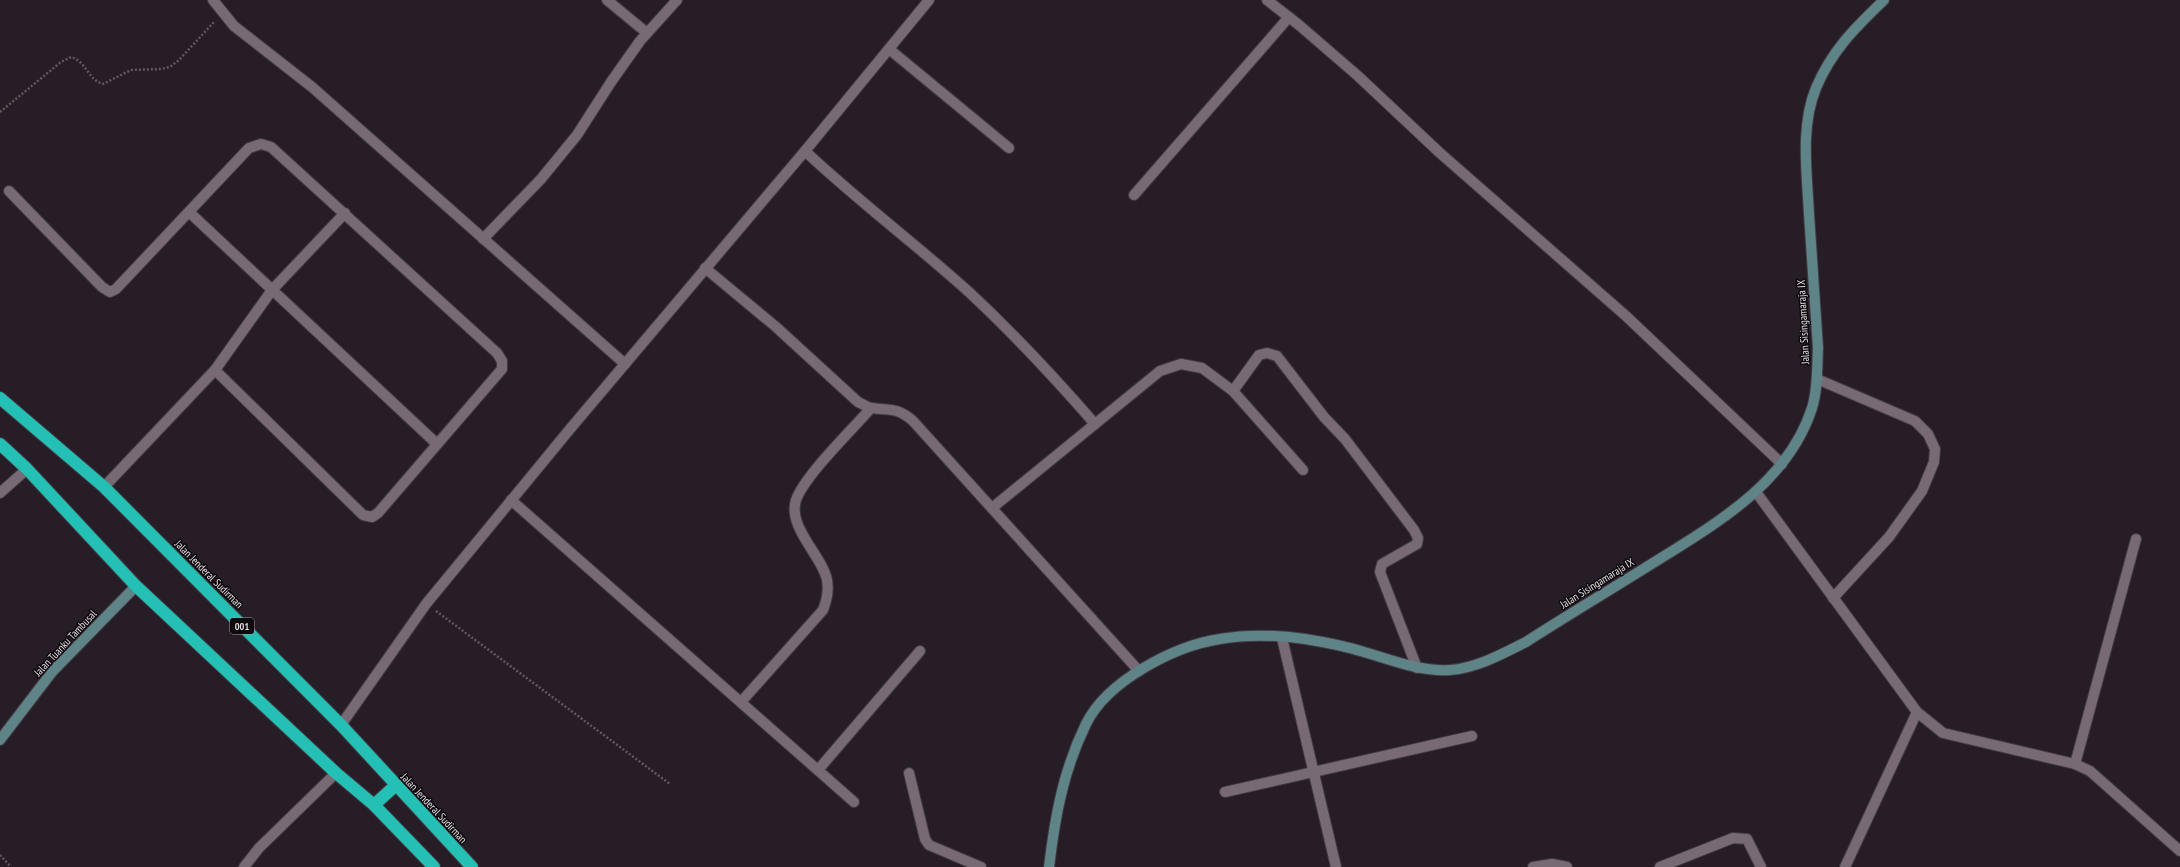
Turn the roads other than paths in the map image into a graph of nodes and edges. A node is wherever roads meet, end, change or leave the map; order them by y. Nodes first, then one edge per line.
1 (213, 0) edge
2 (607, 0) edge
3 (676, 0) edge
4 (929, 0) edge
5 (1267, 0) edge
6 (1884, 0) edge
7 (1289, 17) junction
8 (647, 33) junction
9 (889, 49) junction
10 (1009, 148) dead end
11 (804, 151) junction
12 (10, 191) dead end
13 (1134, 195) dead end
14 (189, 212) junction
15 (345, 213) junction
16 (483, 239) junction
17 (705, 268) junction
18 (272, 290) junction
19 (625, 364) junction
20 (215, 370) junction
21 (1817, 379) junction
22 (1233, 391) junction
23 (0, 398) edge
24 (871, 408) junction
25 (1095, 424) junction
26 (0, 444) edge
27 (437, 444) junction
28 (1782, 464) junction
29 (28, 469) junction
30 (1303, 470) dead end
31 (104, 487) junction
32 (1756, 492) junction
33 (0, 493) edge
34 (511, 500) junction
35 (992, 508) junction
36 (2136, 539) dead end
37 (136, 586) junction
38 (1833, 598) junction
39 (1282, 638) junction
40 (920, 651) dead end
41 (1417, 668) junction
42 (1139, 670) junction
43 (741, 702) junction
44 (1917, 712) junction
45 (341, 725) junction
46 (1472, 736) dead end
47 (0, 740) edge
48 (2075, 764) junction
49 (818, 770) junction
50 (1312, 771) junction
51 (336, 773) junction
52 (909, 773) dead end
53 (396, 785) junction
54 (1225, 792) dead end
55 (854, 802) dead end
56 (374, 806) junction
57 (2180, 851) edge
58 (244, 867) edge
59 (434, 867) edge
60 (472, 867) edge
61 (981, 867) edge
62 (1049, 867) edge
63 (1336, 867) edge
64 (1533, 867) edge
65 (1567, 867) edge
66 (1660, 867) edge
67 (1761, 867) edge
68 (1845, 867) edge

1 - 16 street
2 - 8 street
3 - 8 street
4 - 9 street
5 - 7 street
6 - 21 street, Jalan Sisingamaraja IX
7 - 13 street
7 - 28 street
8 - 16 street
9 - 10 street
9 - 11 street
11 - 17 street
11 - 25 street
12 - 14 street
14 - 15 street
14 - 18 street
15 - 18 street
15 - 27 street
16 - 19 street
17 - 19 street
17 - 24 street
18 - 20 street
18 - 27 street
19 - 34 street
20 - 27 street
20 - 31 street
21 - 28 street, Jalan Sisingamaraja IX
21 - 38 street
22 - 25 street
22 - 30 street
22 - 41 street
23 - 31 highway, Jalan Jenderal Sudirman / 001
24 - 35 street
24 - 43 street
25 - 35 street
26 - 29 highway
28 - 32 street, Jalan Sisingamaraja IX
29 - 33 street
29 - 37 highway
31 - 45 highway, Jalan Jenderal Sudirman / 001
32 - 38 street
32 - 41 street, Jalan Sisingamaraja IX
34 - 43 street
34 - 45 street
35 - 42 street
36 - 48 street
37 - 47 street, Jalan Tuanku Tambusal
37 - 51 highway
38 - 44 street
39 - 41 street, Jalan Sisingamaraja IX
39 - 42 street, Jalan Sisingamaraja IX
39 - 50 street
40 - 49 street
42 - 62 street, Jalan Sisingamaraja IX
43 - 49 street
44 - 48 street
44 - 68 street
45 - 53 highway, Jalan Jenderal Sudirman / 001
46 - 50 street
48 - 57 street
49 - 55 street
50 - 54 street
50 - 63 street
51 - 56 highway
51 - 58 street
52 - 61 street
53 - 56 highway
53 - 60 highway, Jalan Jenderal Sudirman / 001
56 - 59 highway
64 - 65 street
66 - 67 street

